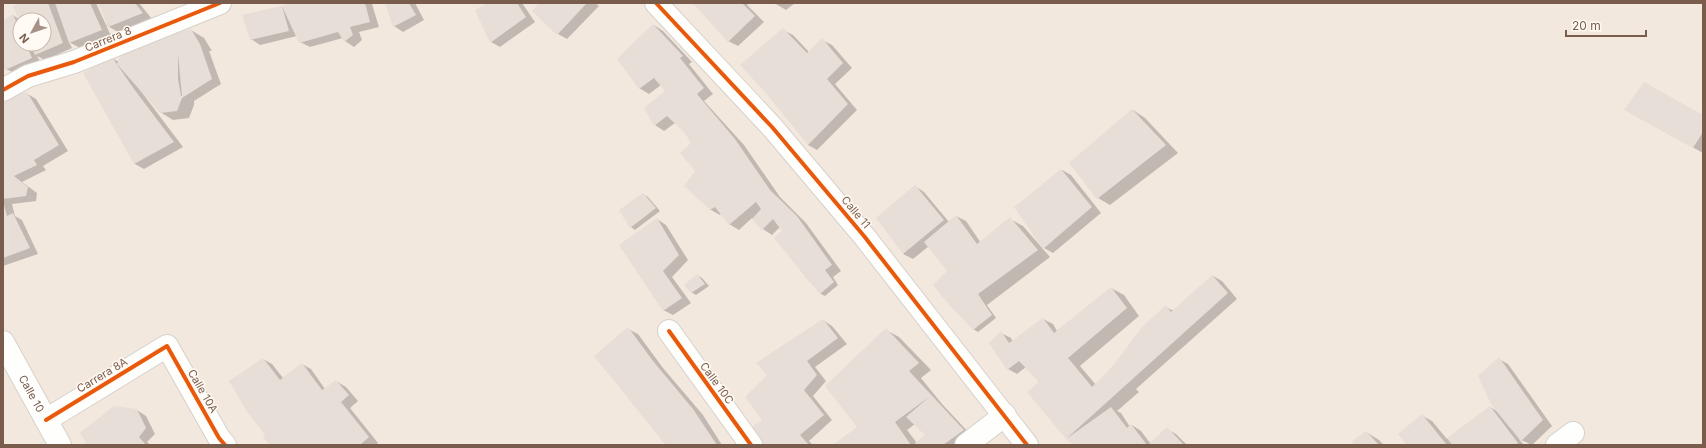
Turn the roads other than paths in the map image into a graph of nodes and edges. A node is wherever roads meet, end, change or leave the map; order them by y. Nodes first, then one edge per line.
1 (220, 3) edge
2 (656, 3) edge
3 (3, 90) edge
4 (668, 331) dead end
5 (3, 342) edge
6 (167, 346) joint
7 (1005, 415) junction
8 (46, 420) junction
9 (60, 445) edge
10 (225, 445) edge
11 (751, 445) edge
12 (966, 445) edge
13 (1027, 445) edge

1 - 3 street, Carrera 8
2 - 7 street, Calle 11
4 - 11 street, Calle 10C
5 - 8 street, Calle 10
6 - 8 street, Carrera 8A
6 - 10 street, Calle 10A
7 - 12 street
7 - 13 street, Calle 11
8 - 9 street, Calle 10

